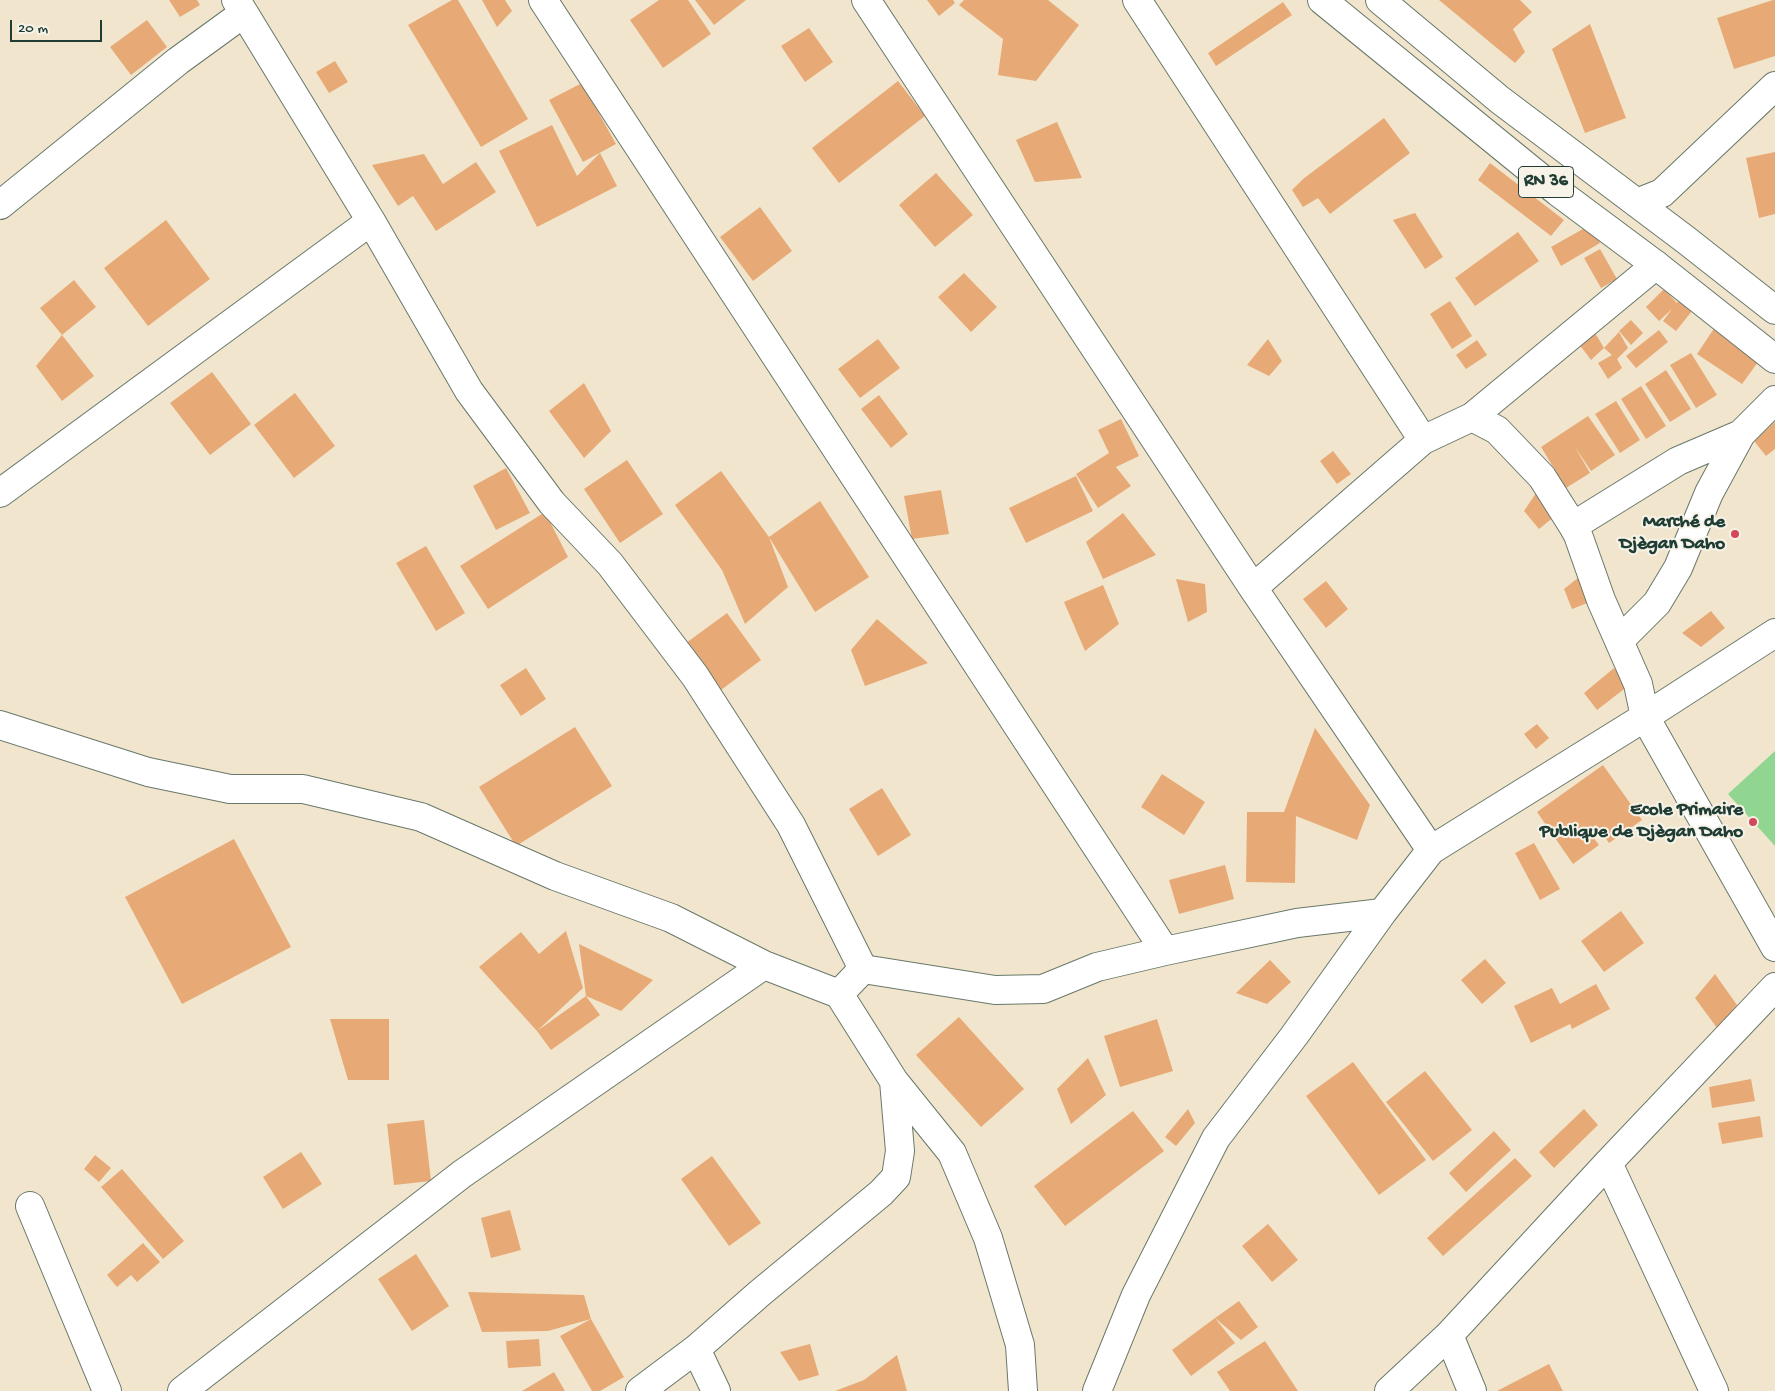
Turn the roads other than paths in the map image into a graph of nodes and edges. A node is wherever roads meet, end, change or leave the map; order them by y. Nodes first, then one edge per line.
1 (543, 0) edge
2 (866, 0) edge
3 (1137, 0) edge
4 (1322, 0) edge
5 (1380, 0) edge
6 (240, 6) edge
7 (1775, 86) edge
8 (1637, 203) junction
9 (0, 205) edge
10 (371, 221) junction
11 (1656, 265) junction
12 (1775, 310) edge
13 (1775, 359) edge
14 (1775, 400) edge
15 (1472, 417) junction
16 (1741, 434) junction
17 (1423, 440) junction
18 (0, 492) edge
19 (1573, 526) junction
20 (1253, 588) junction
21 (1775, 633) edge
22 (1619, 641) junction
23 (1645, 717) junction
24 (0, 725) edge
25 (1431, 850) junction
26 (1382, 913) junction
27 (1775, 947) edge
28 (1165, 951) junction
29 (764, 965) junction
30 (863, 969) junction
31 (1775, 988) edge
32 (839, 994) junction
33 (894, 1081) junction
34 (1608, 1163) junction
35 (30, 1206) dead end
36 (1449, 1335) junction
37 (696, 1349) junction
38 (107, 1391) edge
39 (182, 1391) edge
40 (640, 1391) edge
41 (716, 1391) edge
42 (1023, 1391) edge
43 (1097, 1391) edge
44 (1389, 1391) edge
45 (1472, 1391) edge
46 (1714, 1391) edge

1 - 28 street
2 - 20 street
3 - 17 street
4 - 11 street, RN 36
5 - 8 street, RN 36
6 - 9 street
6 - 10 street
7 - 8 street
8 - 12 street, RN 36
10 - 18 street
10 - 30 street
11 - 13 street, RN 36
11 - 15 street
14 - 16 street
15 - 17 street
15 - 19 street
16 - 19 street
16 - 22 street
17 - 20 street
19 - 22 street
20 - 25 street
21 - 23 street
22 - 23 street
23 - 25 street
23 - 27 street
24 - 29 street
25 - 26 street
26 - 28 street
26 - 43 street
28 - 30 street
29 - 32 street
29 - 39 street
30 - 32 street
31 - 34 street
32 - 33 street
33 - 37 street
33 - 42 street
34 - 36 street
34 - 46 street
35 - 38 street
36 - 44 street
36 - 45 street
37 - 40 street
37 - 41 street

